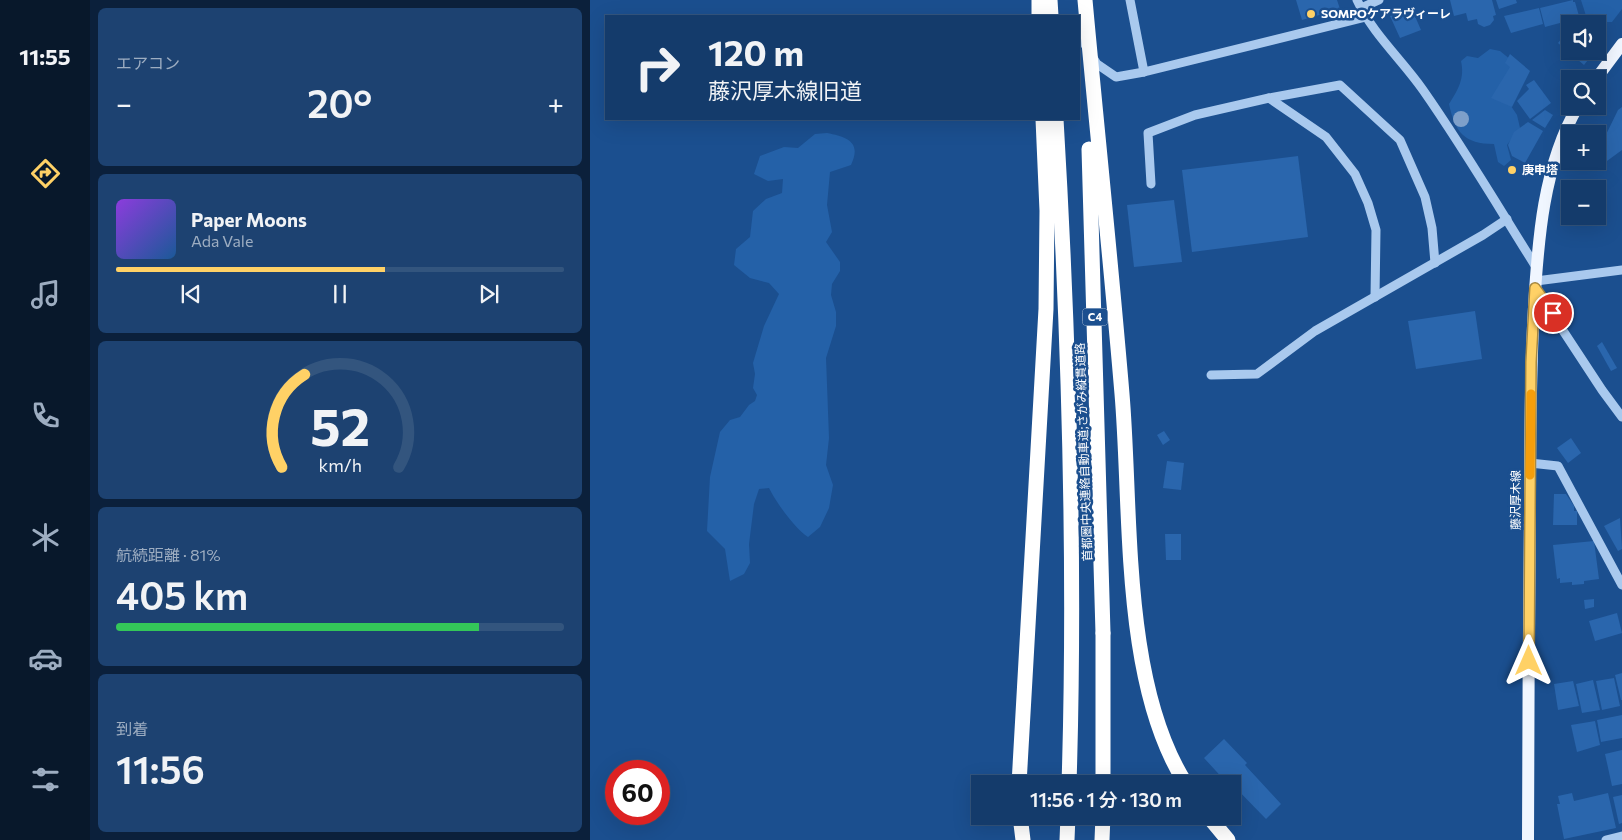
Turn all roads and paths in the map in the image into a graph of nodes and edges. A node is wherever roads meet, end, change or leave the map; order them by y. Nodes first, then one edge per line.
1 (1039, 0) edge
2 (1050, 0) edge
3 (1084, 0) edge
4 (1130, 0) edge
5 (1379, 0) edge
6 (1359, 4) edge
7 (1039, 15) edge
8 (1051, 15) edge
9 (1366, 17) junction
10 (1080, 37) edge
11 (1622, 44) edge
12 (1603, 70) edge
13 (1144, 72) junction
14 (1269, 98) junction
15 (1574, 115) edge
16 (1043, 120) edge
17 (1056, 120) edge
18 (1151, 184) dead end
19 (1507, 219) junction
20 (1435, 263) junction
21 (1536, 268) junction
22 (1622, 270) edge
23 (1536, 284) junction
24 (1375, 297) junction
25 (1211, 375) dead end
26 (1622, 417) edge
27 (1530, 463) junction
28 (1622, 586) edge
29 (1020, 775) edge
30 (1069, 775) edge
31 (1104, 775) edge
32 (1181, 775) edge
33 (1021, 825) edge
34 (1068, 825) edge
35 (1102, 825) edge
36 (1216, 825) edge
37 (1622, 836) edge
38 (1023, 840) edge
39 (1067, 840) edge
40 (1102, 840) edge
41 (1228, 840) edge
42 (1528, 840) edge
43 (1606, 840) edge

1 - 7 highway
2 - 8 highway
3 - 31 highway, 首都圏中央連絡自動車道;さがみ縦貫道路 / C4, bridge
3 - 32 highway, bridge
4 - 13 street
5 - 6 street
6 - 9 street
9 - 13 street
9 - 19 street
10 - 13 street
11 - 12 main road
14 - 18 street
14 - 20 street
14 - 24 street
15 - 21 main road, 藤沢厚木線
16 - 29 highway
17 - 30 highway, 首都圏中央連絡自動車道;さがみ縦貫道路 / C4
19 - 20 street
19 - 21 street
20 - 24 street
21 - 23 main road, 藤沢厚木線
22 - 23 street
23 - 26 street
23 - 27 main road, 藤沢厚木線
24 - 25 street
27 - 28 street
27 - 42 main road, 藤沢厚木線
33 - 38 highway
34 - 39 highway
35 - 40 highway
36 - 41 highway
37 - 43 street

